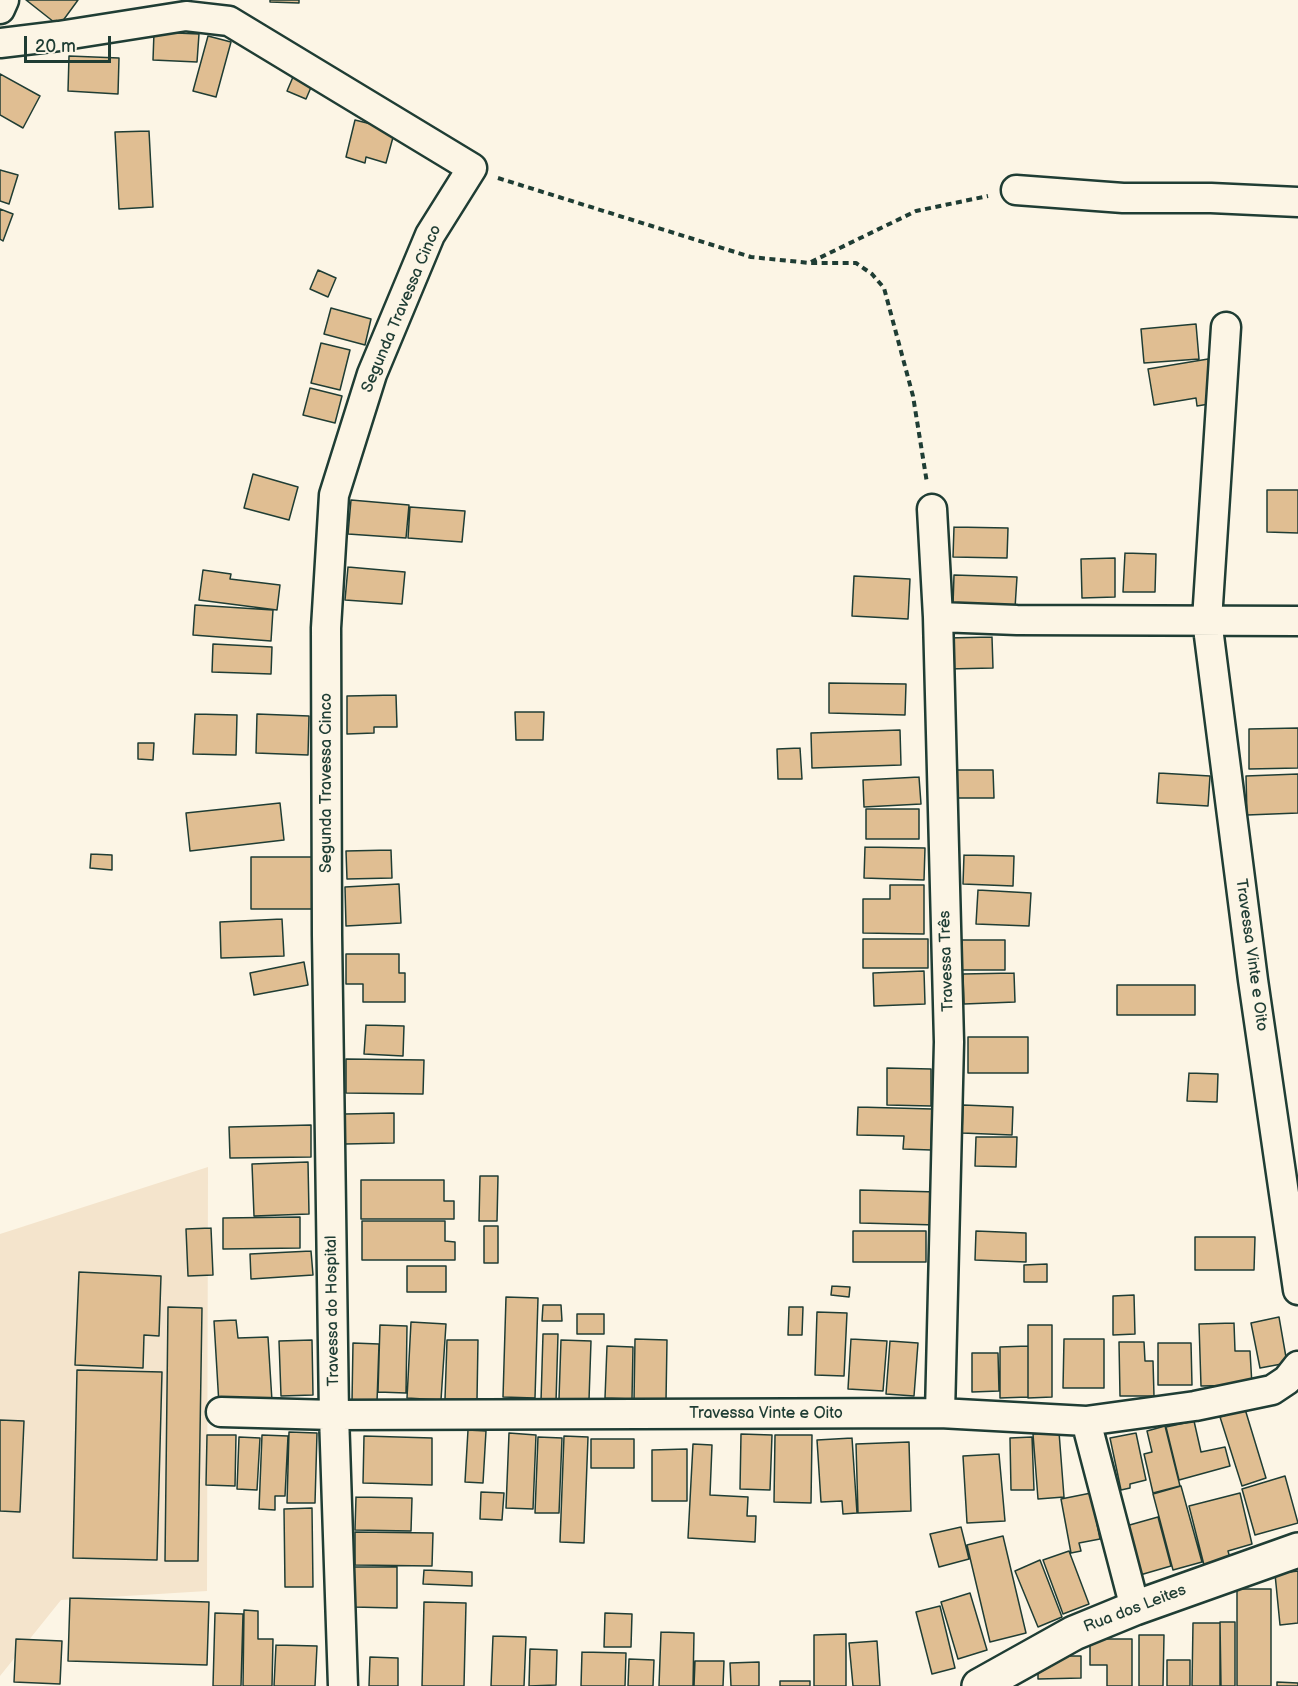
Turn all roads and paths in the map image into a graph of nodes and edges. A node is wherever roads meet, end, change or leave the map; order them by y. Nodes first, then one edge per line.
1 (4, 0) edge
2 (0, 9) edge
3 (0, 43) edge
4 (472, 168) junction
5 (1016, 190) joint
6 (1298, 202) edge
7 (810, 263) junction
8 (1226, 327) dead end
9 (932, 510) joint
10 (938, 616) junction
11 (1207, 620) junction
12 (1298, 621) edge
13 (327, 935) joint
14 (1297, 1272) edge
15 (1298, 1366) edge
16 (221, 1412) dead end
17 (940, 1413) junction
18 (334, 1415) junction
19 (1086, 1421) junction
20 (1298, 1550) edge
21 (1135, 1608) junction
22 (343, 1686) edge
23 (979, 1686) edge

1 - 2 street
3 - 4 street
4 - 7 path
4 - 13 street, Segunda Travessa Cinco
5 - 6 street
5 - 7 path
7 - 9 path
8 - 11 street, Travessa Vinte e Oito
9 - 10 street, Travessa Três
10 - 11 street
10 - 17 street, Travessa Três
11 - 12 street
11 - 14 street, Travessa Vinte e Oito
13 - 18 street, Travessa do Hospital
15 - 19 street, Travessa Vinte e Oito
16 - 18 street, Travessa Vinte e Oito
17 - 18 street, Travessa Vinte e Oito
17 - 19 street, Travessa Vinte e Oito
18 - 22 street, Travessa do Hospital
19 - 21 street
20 - 21 street, Rua dos Leites
21 - 23 street, Rua dos Leites

